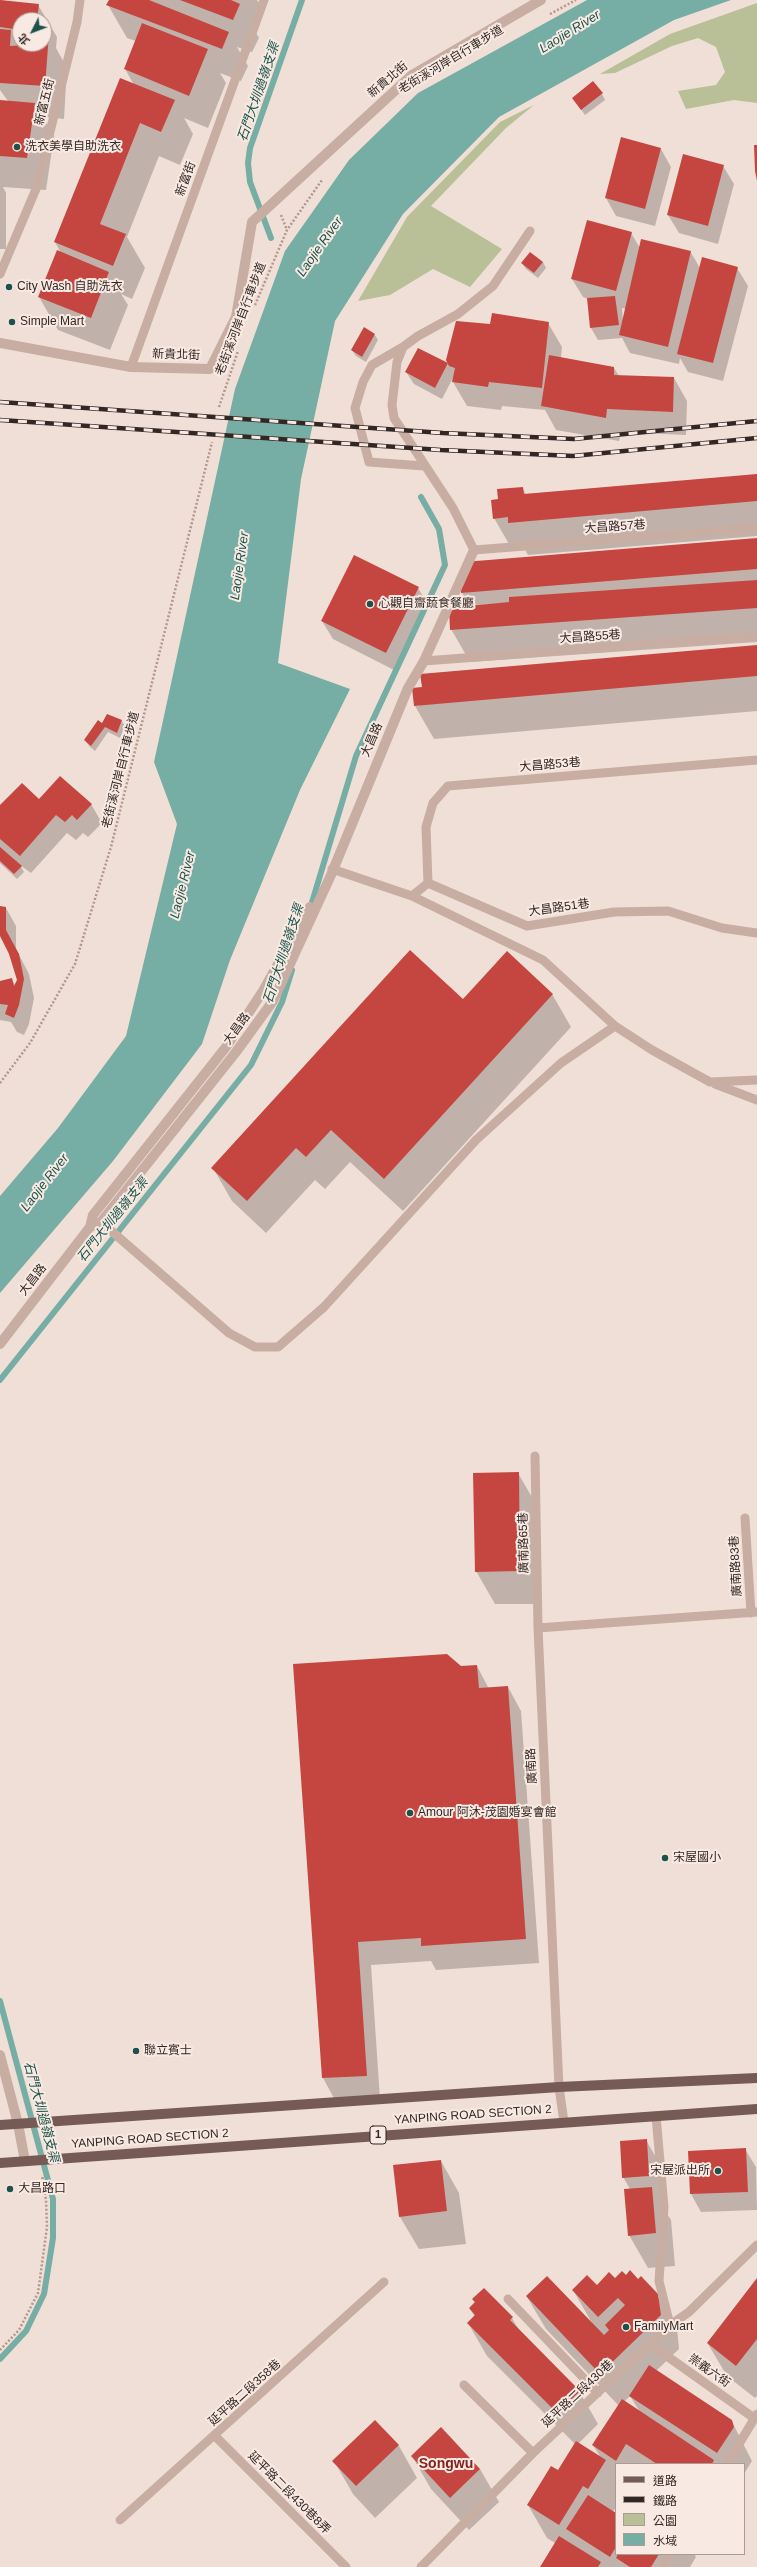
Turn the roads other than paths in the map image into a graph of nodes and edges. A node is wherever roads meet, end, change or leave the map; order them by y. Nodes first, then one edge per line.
1 (80, 0) edge
2 (264, 0) edge
3 (541, 0) edge
4 (530, 231) dead end
5 (0, 274) edge
6 (0, 343) edge
7 (403, 347) junction
8 (130, 366) junction
9 (424, 466) junction
10 (757, 528) edge
11 (474, 550) junction
12 (757, 636) edge
13 (424, 661) junction
14 (757, 760) edge
15 (332, 869) junction
16 (428, 883) junction
17 (412, 896) junction
18 (757, 933) edge
19 (615, 1026) junction
20 (757, 1080) edge
21 (710, 1082) junction
22 (757, 1100) edge
23 (101, 1222) junction
24 (90, 1227) junction
25 (0, 1344) edge
26 (535, 1456) dead end
27 (745, 1518) dead end
28 (754, 1613) edge
29 (538, 1628) junction
30 (0, 2055) edge
31 (757, 2078) edge
32 (559, 2087) junction
33 (757, 2109) edge
34 (656, 2116) junction
35 (564, 2122) junction
36 (18, 2124) junction
37 (0, 2125) edge
38 (25, 2161) junction
39 (0, 2163) edge
40 (757, 2245) edge
41 (384, 2282) dead end
42 (508, 2299) dead end
43 (670, 2325) junction
44 (650, 2344) junction
45 (464, 2385) dead end
46 (598, 2393) junction
47 (755, 2416) edge
48 (215, 2436) junction
49 (533, 2453) junction
50 (728, 2463) edge
51 (120, 2520) dead end
52 (669, 2555) edge
53 (346, 2567) edge
54 (421, 2567) edge
55 (662, 2567) edge

1 - 5 lane, 新富五街
2 - 8 lane, 新富街
3 - 8 street, 新貴北街
4 - 7 lane
6 - 8 street
7 - 9 lane
7 - 9 lane
9 - 11 lane
10 - 11 lane, 大昌路57巷
11 - 13 street, 大昌路
12 - 13 lane, 大昌路55巷
13 - 15 street, 大昌路
14 - 16 lane, 大昌路53巷
15 - 17 lane
15 - 23 street, 大昌路
15 - 24 street
16 - 17 lane
16 - 18 lane, 大昌路51巷
17 - 19 lane
19 - 21 lane
19 - 23 lane
20 - 21 lane
21 - 22 lane
23 - 24 street, 大昌路
24 - 25 street, 大昌路
26 - 29 lane, 廣南路65巷
27 - 28 lane, 廣南路83巷
28 - 29 lane
29 - 32 lane, 廣南路
30 - 36 street
31 - 32 main road, YANPING ROAD SECTION 2
32 - 35 lane, 廣南路
32 - 36 main road, YANPING ROAD SECTION 2
33 - 34 main road, YANPING ROAD SECTION 2 / 1
34 - 35 main road, YANPING ROAD SECTION 2 / 1
34 - 43 lane
35 - 38 main road, YANPING ROAD SECTION 2 / 1
36 - 37 main road, YANPING ROAD SECTION 2
36 - 38 street
38 - 39 main road, YANPING ROAD SECTION 2 / 1
40 - 43 lane, 延平路二段430巷
41 - 48 lane, 延平路二段358巷
42 - 46 lane
43 - 44 lane, 延平路二段430巷
44 - 46 lane, 延平路二段430巷
44 - 47 lane, 崇義六街
45 - 49 lane
46 - 49 lane, 延平路二段430巷
47 - 50 lane
48 - 51 lane, 延平路二段358巷
48 - 53 lane, 延平路二段430巷8弄
49 - 54 lane, 延平路二段430巷
52 - 55 lane

